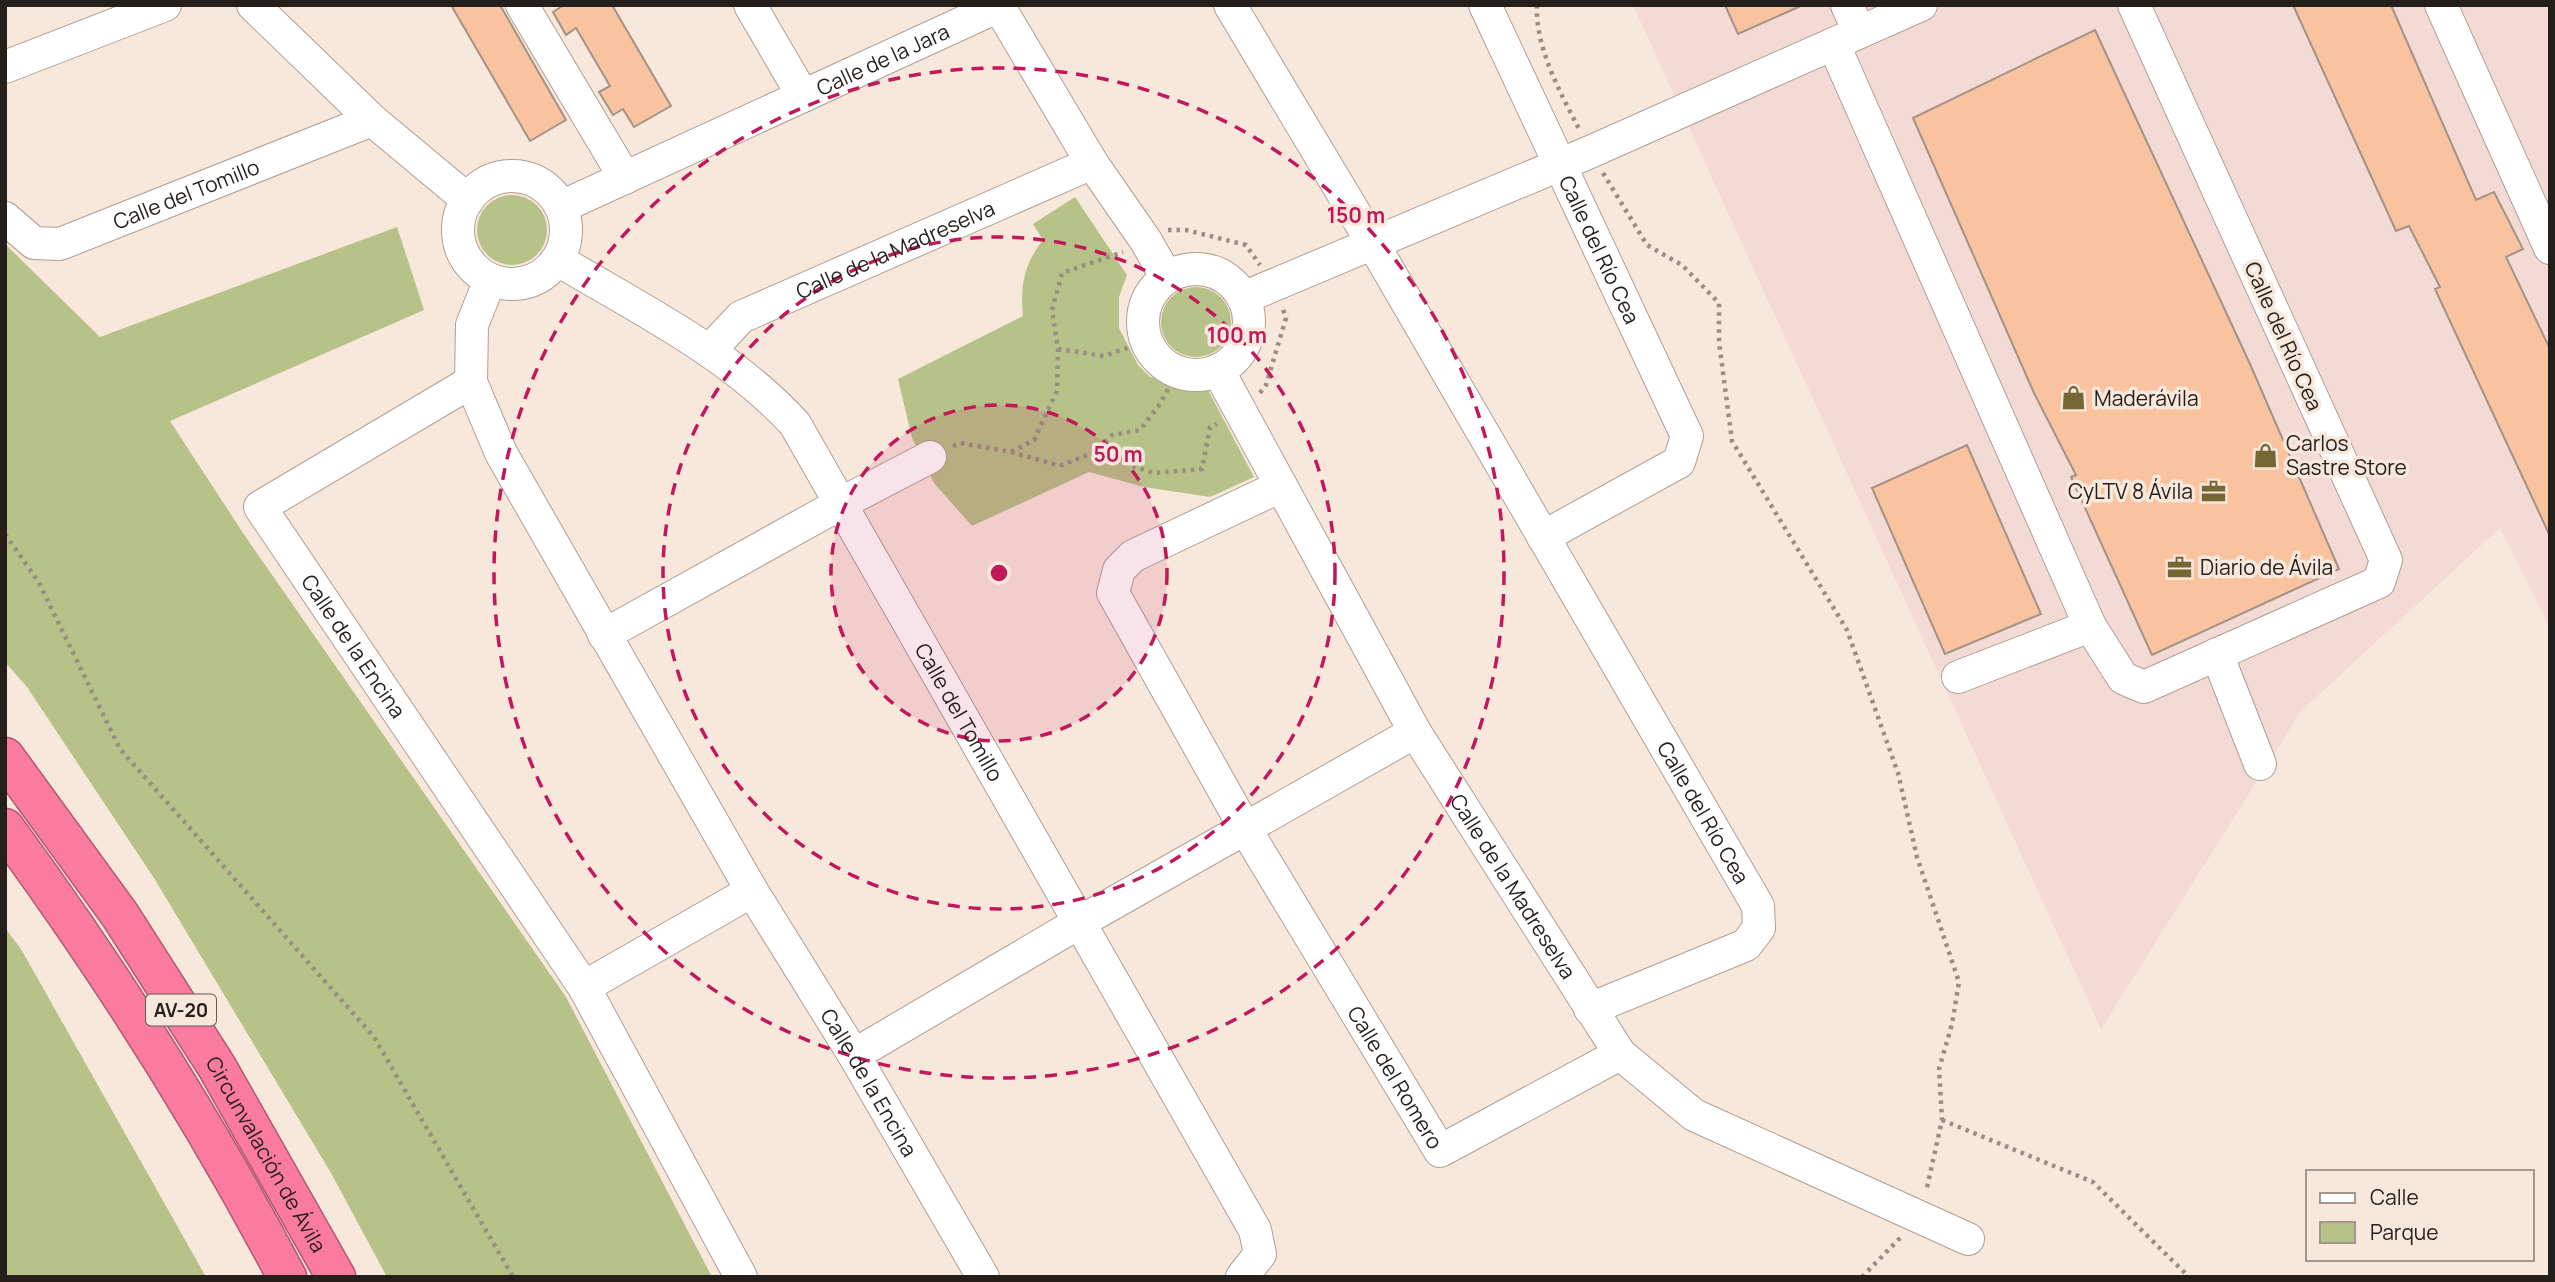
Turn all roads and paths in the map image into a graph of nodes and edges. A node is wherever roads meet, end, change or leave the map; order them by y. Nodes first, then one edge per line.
1 (165, 5) edge
2 (253, 5) edge
3 (522, 5) edge
4 (750, 5) edge
5 (1230, 5) edge
6 (1485, 5) edge
7 (1537, 5) edge
8 (1921, 5) edge
9 (2134, 5) edge
10 (2441, 5) edge
11 (998, 6) edge
12 (1847, 28) edge
13 (5, 67) edge
14 (803, 96) junction
15 (372, 120) junction
16 (1590, 152) junction
17 (1091, 163) junction
18 (1561, 163) junction
19 (625, 178) junction
20 (468, 200) junction
21 (561, 207) junction
22 (5, 218) edge
23 (1372, 242) junction
24 (2550, 248) edge
25 (558, 260) junction
26 (1096, 261) dead end
27 (1167, 278) junction
28 (490, 280) junction
29 (1243, 298) junction
30 (1147, 341) junction
31 (1058, 349) junction
32 (709, 351) junction
33 (1218, 370) junction
34 (1178, 371) junction
35 (471, 383) junction
36 (1011, 452) junction
37 (930, 457) joint
38 (1282, 486) junction
39 (840, 504) junction
40 (5, 534) edge
41 (1542, 537) junction
42 (2090, 626) junction
43 (604, 635) junction
44 (2217, 654) junction
45 (1958, 677) dead end
46 (1415, 732) junction
47 (5, 757) edge
48 (2260, 764) dead end
49 (5, 828) edge
50 (1246, 830) junction
51 (752, 891) junction
52 (1080, 922) junction
53 (584, 987) junction
54 (1590, 1009) junction
55 (1620, 1054) junction
56 (854, 1055) junction
57 (1942, 1120) junction
58 (1920, 1218) junction
59 (1968, 1239) dead end
60 (1251, 1265) edge
61 (287, 1277) edge
62 (336, 1277) edge
63 (513, 1277) edge
64 (741, 1277) edge
65 (983, 1277) edge
66 (1863, 1277) edge
67 (2189, 1277) edge

1 - 13 street
2 - 15 street
3 - 19 street
4 - 14 street, Calle de la Jara
5 - 23 street, Calle del Río Cea
6 - 18 street, Calle del Río Cea
7 - 16 path
8 - 12 street, Calle del Río Cea
9 - 44 street, Calle del Río Cea
10 - 24 street
11 - 14 street, Calle de la Jara
11 - 17 street
12 - 16 street, Calle del Río Cea
12 - 42 street, Calle del Río Cea
14 - 19 street, Calle de la Jara
15 - 20 street
15 - 22 street, Calle del Tomillo
16 - 18 street, Calle del Río Cea
16 - 57 path
17 - 27 street
17 - 32 street, Calle de la Madreselva
18 - 23 street, Calle del Río Cea
18 - 41 street, Calle del Río Cea
19 - 21 street, Calle de la Jara
20 - 21 street
20 - 28 street
21 - 25 street
23 - 29 street, Calle del Río Cea
23 - 41 street, Calle del Río Cea
25 - 28 street
25 - 32 street, Calle del Tomillo
26 - 31 path
27 - 29 street
27 - 30 street
28 - 35 street, Calle de la Encina
29 - 33 street
30 - 31 path
30 - 34 street
31 - 36 path
32 - 39 street, Calle del Tomillo
33 - 34 street
33 - 38 street, Calle de la Madreselva
34 - 36 path
35 - 43 street, Calle de la Encina
35 - 53 street, Calle de la Encina
36 - 37 path
37 - 39 street
38 - 46 street, Calle de la Madreselva
38 - 50 street, Calle del Romero
39 - 43 street
39 - 52 street, Calle del Tomillo
40 - 63 path
41 - 54 street, Calle del Río Cea
42 - 44 street, Calle del Río Cea
42 - 45 street
43 - 51 street, Calle de la Encina
44 - 48 street
46 - 50 street
46 - 54 street, Calle de la Madreselva
47 - 62 highway, Circunvalación de Ávila / AV-20
49 - 61 highway, Circunvalación de Ávila / AV-20
50 - 52 street
50 - 55 street, Calle del Romero
51 - 53 street
51 - 56 street, Calle de la Encina
52 - 56 street
52 - 60 street, Calle del Tomillo
53 - 64 street, Calle de la Encina
54 - 55 street, Calle de la Madreselva
55 - 58 street, Calle de la Madreselva
56 - 65 street, Calle de la Encina
57 - 58 path
57 - 67 path
58 - 59 street, Calle de la Madreselva
58 - 66 path

